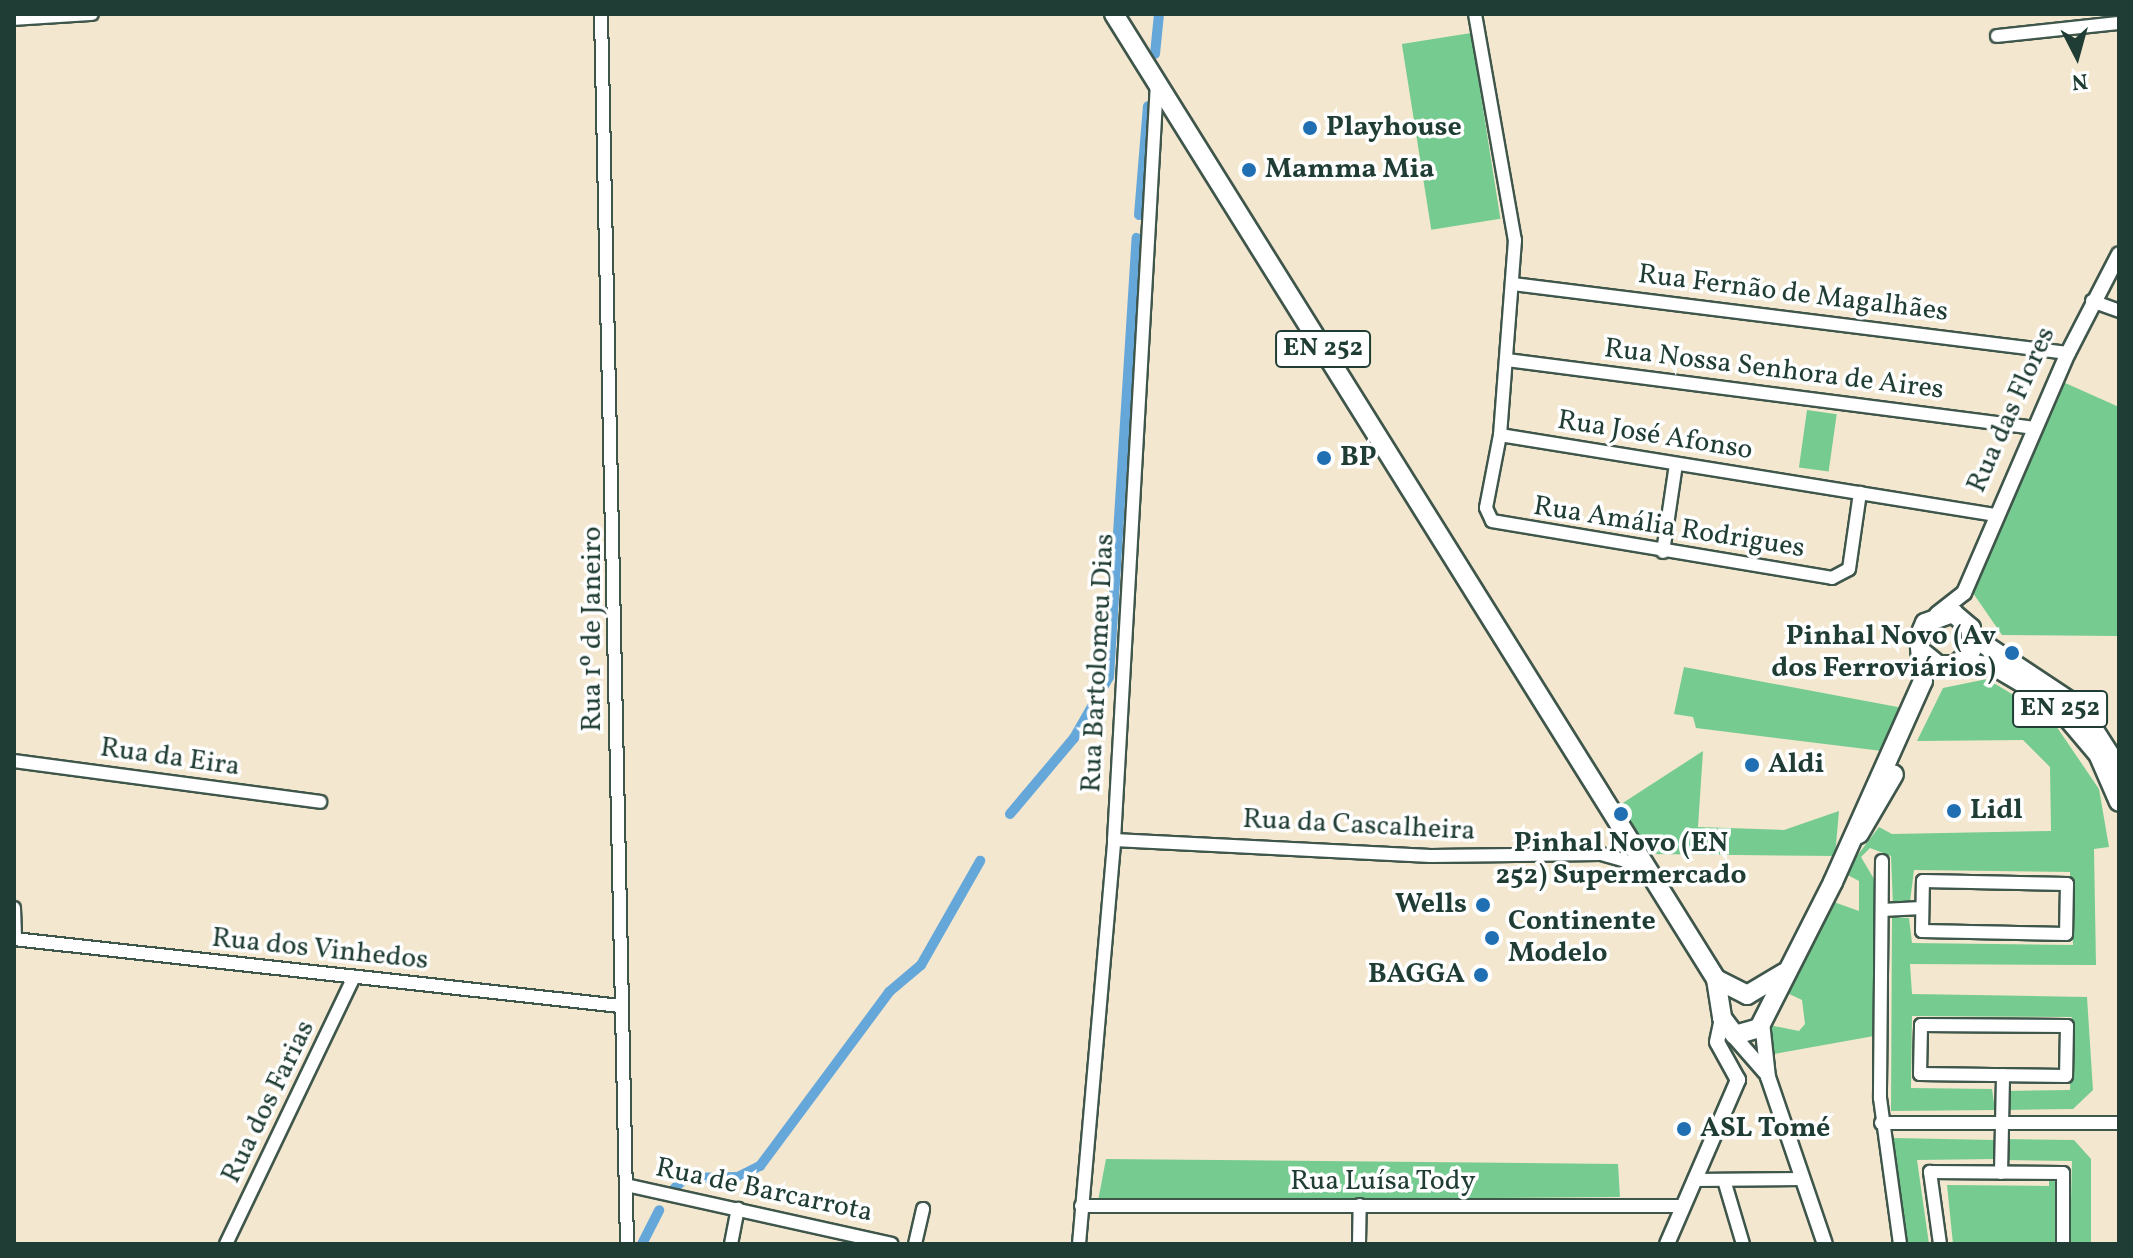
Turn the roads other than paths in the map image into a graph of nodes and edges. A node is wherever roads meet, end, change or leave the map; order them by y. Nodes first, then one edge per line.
1 (92, 14) edge
2 (601, 14) edge
3 (1114, 14) edge
4 (1475, 14) edge
5 (14, 19) edge
6 (2119, 23) edge
7 (1997, 36) dead end
8 (1157, 83) junction
9 (2119, 254) edge
10 (1513, 284) junction
11 (2092, 301) junction
12 (2119, 311) edge
13 (2068, 353) junction
14 (1507, 360) junction
15 (2035, 428) junction
16 (1500, 435) junction
17 (1676, 464) junction
18 (1860, 493) junction
19 (1995, 515) junction
20 (1663, 552) junction
21 (1964, 593) junction
22 (1937, 614) junction
23 (1970, 629) junction
24 (1922, 652) junction
25 (1956, 664) junction
26 (14, 761) edge
27 (2119, 769) edge
28 (320, 802) dead end
29 (2119, 802) edge
30 (1621, 827) junction
31 (1114, 840) junction
32 (1849, 845) junction
33 (1601, 854) junction
34 (1882, 861) dead end
35 (1648, 870) junction
36 (14, 908) edge
37 (1922, 908) junction
38 (1882, 910) junction
39 (14, 939) edge
40 (1786, 971) junction
41 (353, 979) junction
42 (1716, 979) junction
43 (1745, 994) junction
44 (620, 1006) junction
45 (1724, 1020) junction
46 (1763, 1020) junction
47 (2003, 1075) junction
48 (1768, 1077) junction
49 (1881, 1123) junction
50 (2002, 1123) junction
51 (2119, 1123) edge
52 (2001, 1173) junction
53 (1803, 1179) junction
54 (1694, 1180) junction
55 (1724, 1180) junction
56 (626, 1185) junction
57 (1360, 1205) junction
58 (1081, 1206) junction
59 (1684, 1206) junction
60 (738, 1209) junction
61 (923, 1209) dead end
62 (226, 1244) edge
63 (627, 1244) edge
64 (731, 1244) edge
65 (892, 1244) edge
66 (915, 1244) edge
67 (1079, 1244) edge
68 (1359, 1244) edge
69 (1667, 1244) edge
70 (1743, 1244) edge
71 (1825, 1244) edge
72 (1900, 1244) edge
73 (1940, 1244) edge
74 (2063, 1244) edge

1 - 5 street
2 - 44 street, Rua 1º de Janeiro
3 - 8 main road, EN 252
4 - 10 street
6 - 7 street
8 - 30 main road, EN 252
8 - 31 street, Rua Bartolomeu Dias
9 - 11 street, Rua das Flores
10 - 13 street, Rua Fernão de Magalhães
10 - 14 street
11 - 12 street
11 - 13 street, Rua das Flores
13 - 15 street, Rua das Flores
14 - 15 street, Rua Nossa Senhora de Aires
14 - 16 street
15 - 19 street, Rua das Flores
16 - 17 street, Rua José Afonso
16 - 20 street, Rua Amália Rodrigues
17 - 18 street, Rua José Afonso
17 - 20 street
18 - 19 street, Rua José Afonso
18 - 20 street, Rua Amália Rodrigues
19 - 21 street, Rua das Flores
21 - 22 street
21 - 23 street
22 - 23 main road, EN 252
22 - 24 main road
23 - 25 main road
23 - 27 main road, EN 252
24 - 25 main road, EN 252
24 - 32 main road
25 - 29 main road, EN 252
25 - 32 main road
26 - 28 street, Rua da Eira
30 - 33 street
30 - 35 main road, EN 252
31 - 33 street, Rua da Cascalheira
31 - 58 street, Rua Bartolomeu Dias
32 - 40 main road
33 - 35 street, Rua da Cascalheira
34 - 38 street
35 - 42 main road, EN 252
36 - 39 street
37 - 37 street
37 - 38 street
38 - 49 street
39 - 41 street, Rua dos Vinhedos
40 - 43 main road
40 - 46 main road
41 - 44 street, Rua dos Vinhedos
41 - 62 street, Rua dos Farias
42 - 43 main road, EN 252
42 - 45 main road, EN 252
43 - 45 main road
43 - 46 main road, EN 252
44 - 56 street, Rua 1º de Janeiro
45 - 46 main road
45 - 48 street, EN 252
45 - 54 street
46 - 48 street, EN 252
47 - 47 street
47 - 50 street
48 - 53 street, EN 252
49 - 50 street
49 - 72 street
50 - 51 street
50 - 52 street
52 - 73 street
52 - 74 street
53 - 55 street
53 - 71 street, EN 252
54 - 55 street
54 - 59 street
55 - 70 street
56 - 60 street, Rua de Barcarrota
56 - 63 street, Rua 1º de Janeiro
57 - 58 street, Rua Luísa Tody
57 - 59 street, Rua Luísa Tody
57 - 68 street
58 - 67 street, Rua Bartolomeu Dias
59 - 69 street
60 - 64 street
60 - 65 street, Rua de Barcarrota
61 - 66 street

